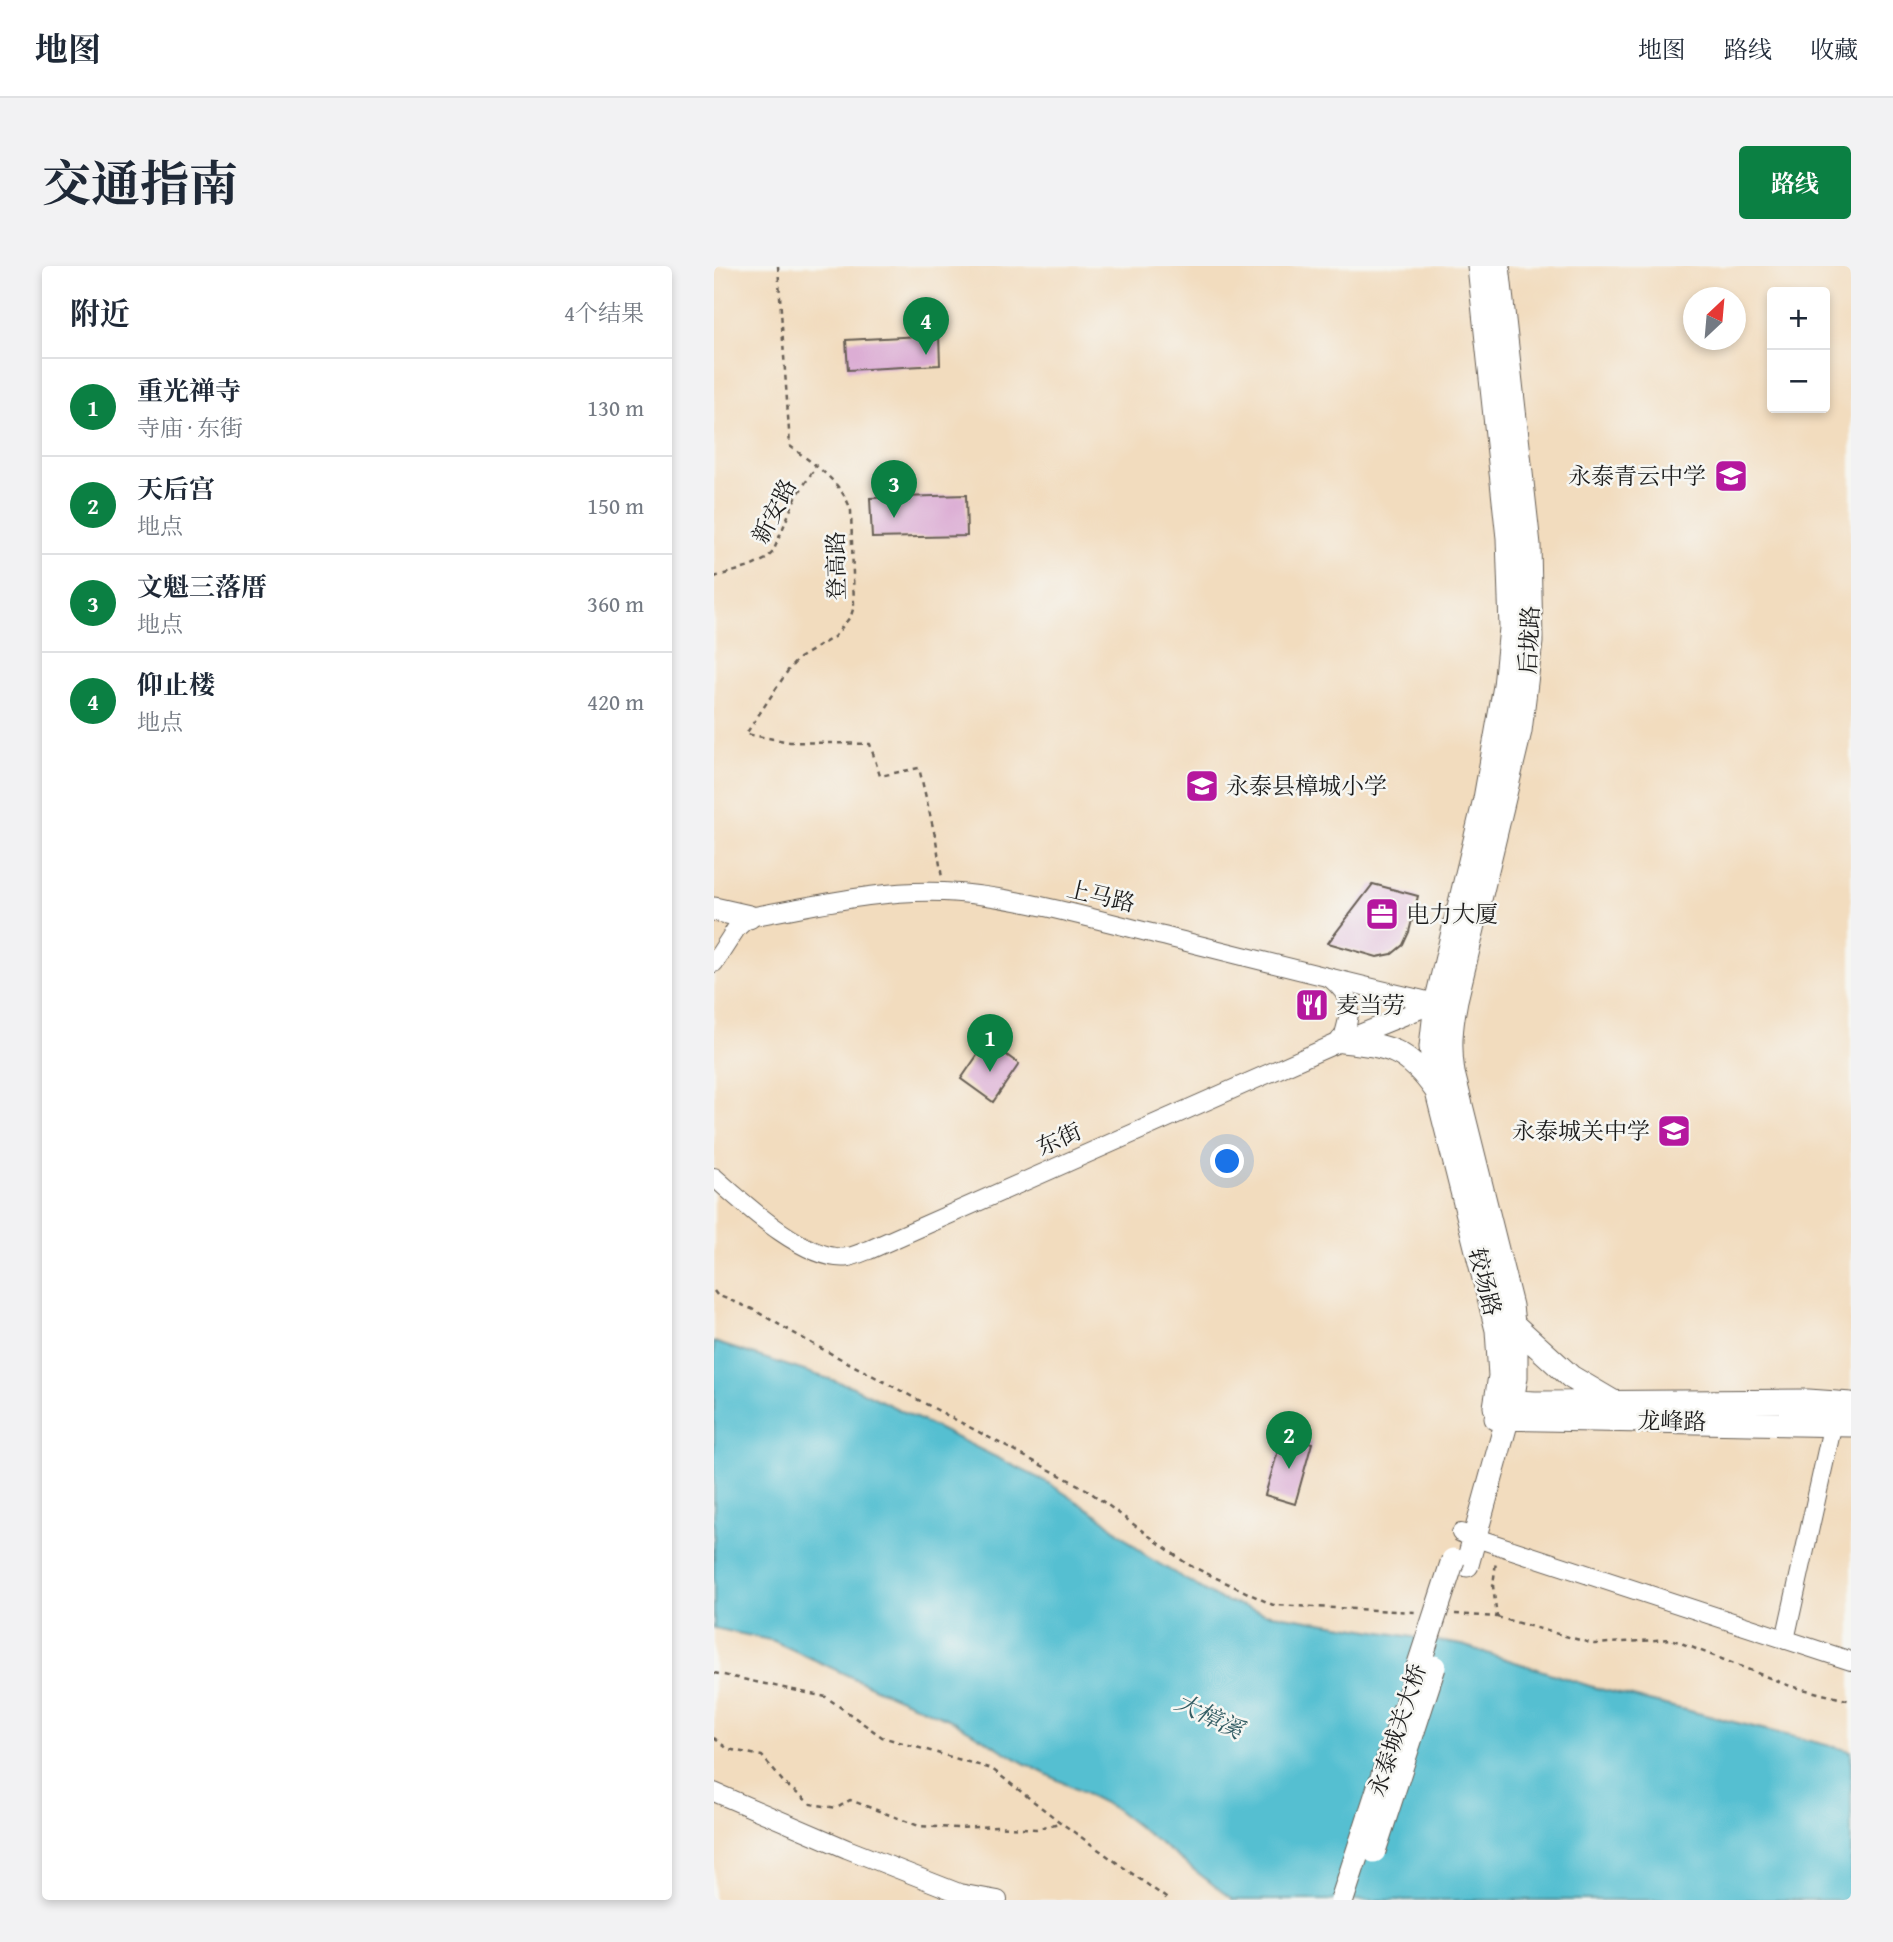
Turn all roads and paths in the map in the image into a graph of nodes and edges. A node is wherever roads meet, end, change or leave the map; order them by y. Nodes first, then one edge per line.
1 (778, 266) edge
2 (1479, 266) edge
3 (1498, 266) edge
4 (816, 466) junction
5 (714, 577) edge
6 (944, 892) junction
7 (714, 909) edge
8 (749, 917) junction
9 (714, 963) edge
10 (1330, 978) junction
11 (1446, 1005) junction
12 (1342, 1041) junction
13 (1437, 1092) junction
14 (714, 1177) edge
15 (714, 1291) edge
16 (1514, 1325) junction
17 (1612, 1402) junction
18 (1851, 1404) edge
19 (1502, 1410) junction
20 (1842, 1424) edge
21 (1468, 1536) junction
22 (1498, 1546) junction
23 (1460, 1562) junction
24 (1416, 1612) dead end
25 (1456, 1614) dead end
26 (1497, 1617) junction
27 (1786, 1640) junction
28 (1851, 1661) edge
29 (714, 1673) edge
30 (1851, 1701) edge
31 (714, 1738) edge
32 (714, 1792) edge
33 (1060, 1822) junction
34 (998, 1900) edge
35 (1169, 1900) edge
36 (1342, 1900) edge
37 (1358, 1900) edge

1 - 4 path, 登高路
2 - 11 main road, 后垅路
3 - 11 main road, 后垅路
4 - 5 path, 新安路
4 - 6 path, 登高路
6 - 8 street, 上马路
6 - 10 street, 上马路
7 - 8 main road
8 - 9 street
10 - 11 street, 上马路
10 - 12 street
11 - 12 street, 东街
11 - 13 main road, 较场路
11 - 16 main road, 较场路
12 - 13 main road
12 - 14 street, 东街
13 - 19 main road, 较场路
15 - 24 path
16 - 17 main road
16 - 19 main road, 较场路
17 - 18 main road, 龙峰路
17 - 19 main road, 龙峰路
19 - 20 main road, 龙峰路
19 - 21 main road, 较场路
20 - 27 street
21 - 22 street
21 - 23 main road, 较场路
22 - 26 path
22 - 27 street
23 - 36 main road, 永泰城关大桥, bridge
23 - 37 main road, 永泰城关大桥, bridge
25 - 26 path
26 - 30 path
27 - 28 street
29 - 33 path
31 - 33 path
32 - 34 street
33 - 35 path

